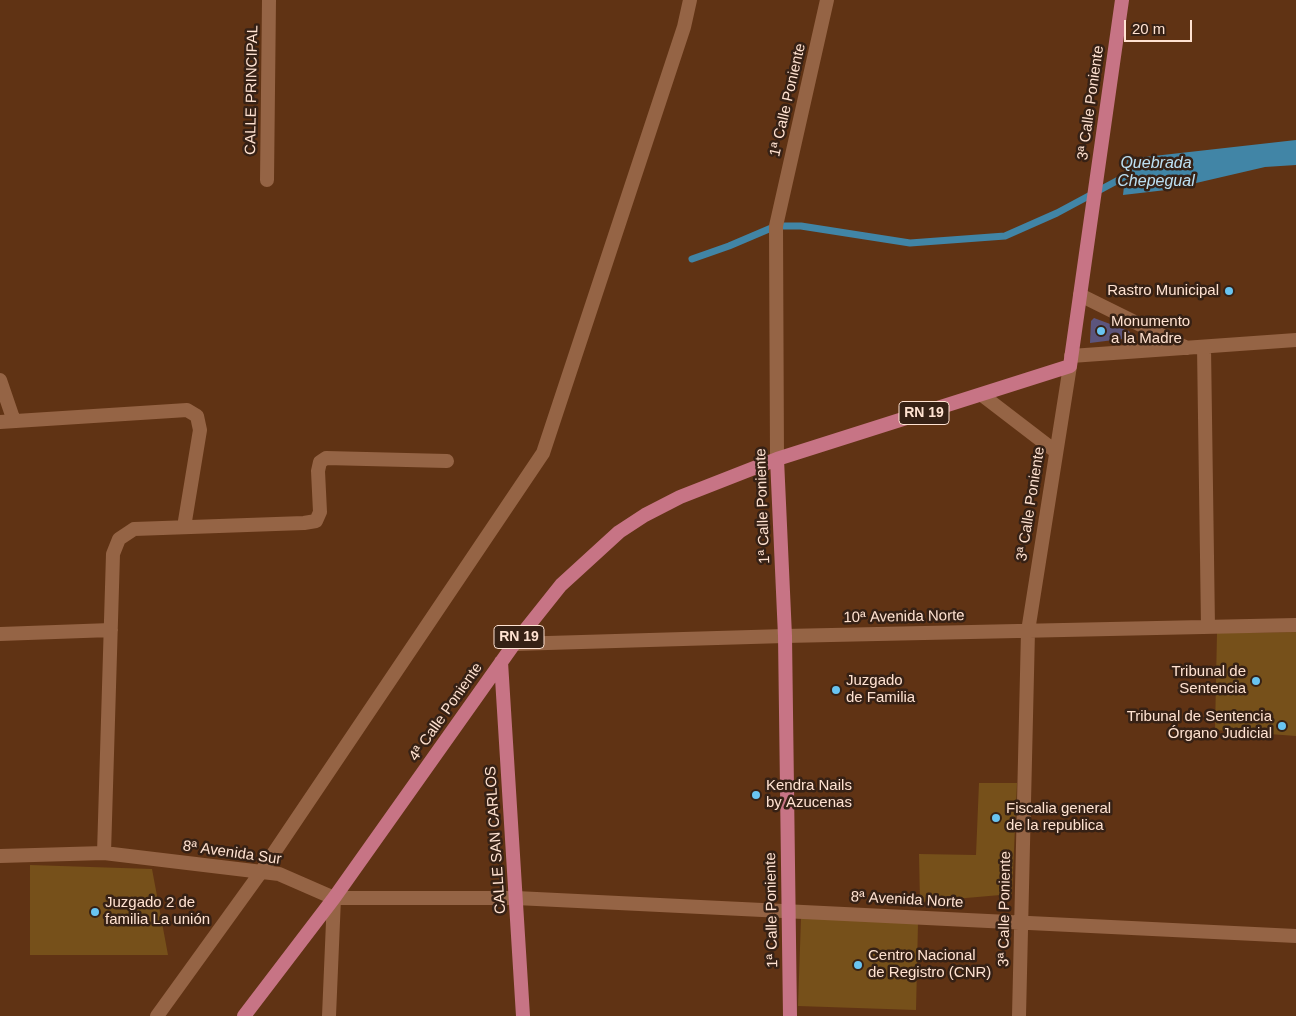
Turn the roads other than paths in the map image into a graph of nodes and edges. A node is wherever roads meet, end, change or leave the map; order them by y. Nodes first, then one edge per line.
1 (269, 0) edge
2 (690, 0) edge
3 (827, 0) edge
4 (1122, 0) edge
5 (267, 180) dead end
6 (1080, 295) junction
7 (1296, 340) edge
8 (1204, 347) junction
9 (1187, 348) junction
10 (1070, 361) junction
11 (0, 380) edge
12 (982, 395) junction
13 (14, 421) junction
14 (0, 422) edge
15 (1055, 451) junction
16 (778, 459) junction
17 (446, 460) dead end
18 (184, 527) junction
19 (1296, 625) edge
20 (1208, 627) junction
21 (111, 630) junction
22 (1028, 631) junction
23 (0, 634) edge
24 (785, 636) junction
25 (514, 644) junction
26 (501, 662) junction
27 (104, 853) junction
28 (0, 856) edge
29 (261, 872) junction
30 (334, 898) junction
31 (516, 898) junction
32 (788, 910) junction
33 (1020, 922) junction
34 (1296, 936) edge
35 (157, 1016) edge
36 (244, 1016) edge
37 (329, 1016) edge
38 (524, 1016) edge
39 (790, 1016) edge
40 (1019, 1016) edge

1 - 5 street, CALLE PRINCIPAL
2 - 29 street
3 - 16 street, 1ª Calle Poniente
4 - 6 main road, 3ª Calle Poniente
6 - 9 street
6 - 10 main road, 3ª Calle Poniente
7 - 8 street
8 - 9 street
8 - 20 street
9 - 10 street
10 - 12 main road, RN 19
10 - 15 street, 3ª Calle Poniente
11 - 13 street
12 - 15 street
12 - 16 main road, RN 19
13 - 14 street
13 - 18 street
15 - 22 street, 3ª Calle Poniente
16 - 24 main road, 1ª Calle Poniente
16 - 25 main road, 4ª Calle Poniente / RN 19
17 - 18 street
18 - 21 street
19 - 20 street, 10ª Avenida Norte
20 - 22 street, 10ª Avenida Norte
21 - 23 street
21 - 27 street
22 - 24 street, 10ª Avenida Norte
22 - 33 street, 3ª Calle Poniente
24 - 25 street, 10ª Avenida Norte
24 - 32 main road, 1ª Calle Poniente
25 - 26 main road, 4ª Calle Poniente / RN 19
26 - 30 main road, 4ª Calle Poniente / RN 19
26 - 31 main road, CALLE SAN CARLOS
27 - 28 street, 8ª Avenida Sur
27 - 29 street, 8ª Avenida Sur
29 - 30 street, 8ª Avenida Sur
29 - 35 street
30 - 31 street, 8ª Avenida Sur
30 - 36 main road, 4ª Calle Poniente / RN 19
30 - 37 street
31 - 32 street, 8ª Avenida Norte
31 - 38 main road, CALLE SAN CARLOS
32 - 33 street, 8ª Avenida Norte
32 - 39 main road, 1ª Calle Poniente
33 - 34 street, 8ª Avenida Norte
33 - 40 street, 3ª Calle Poniente

